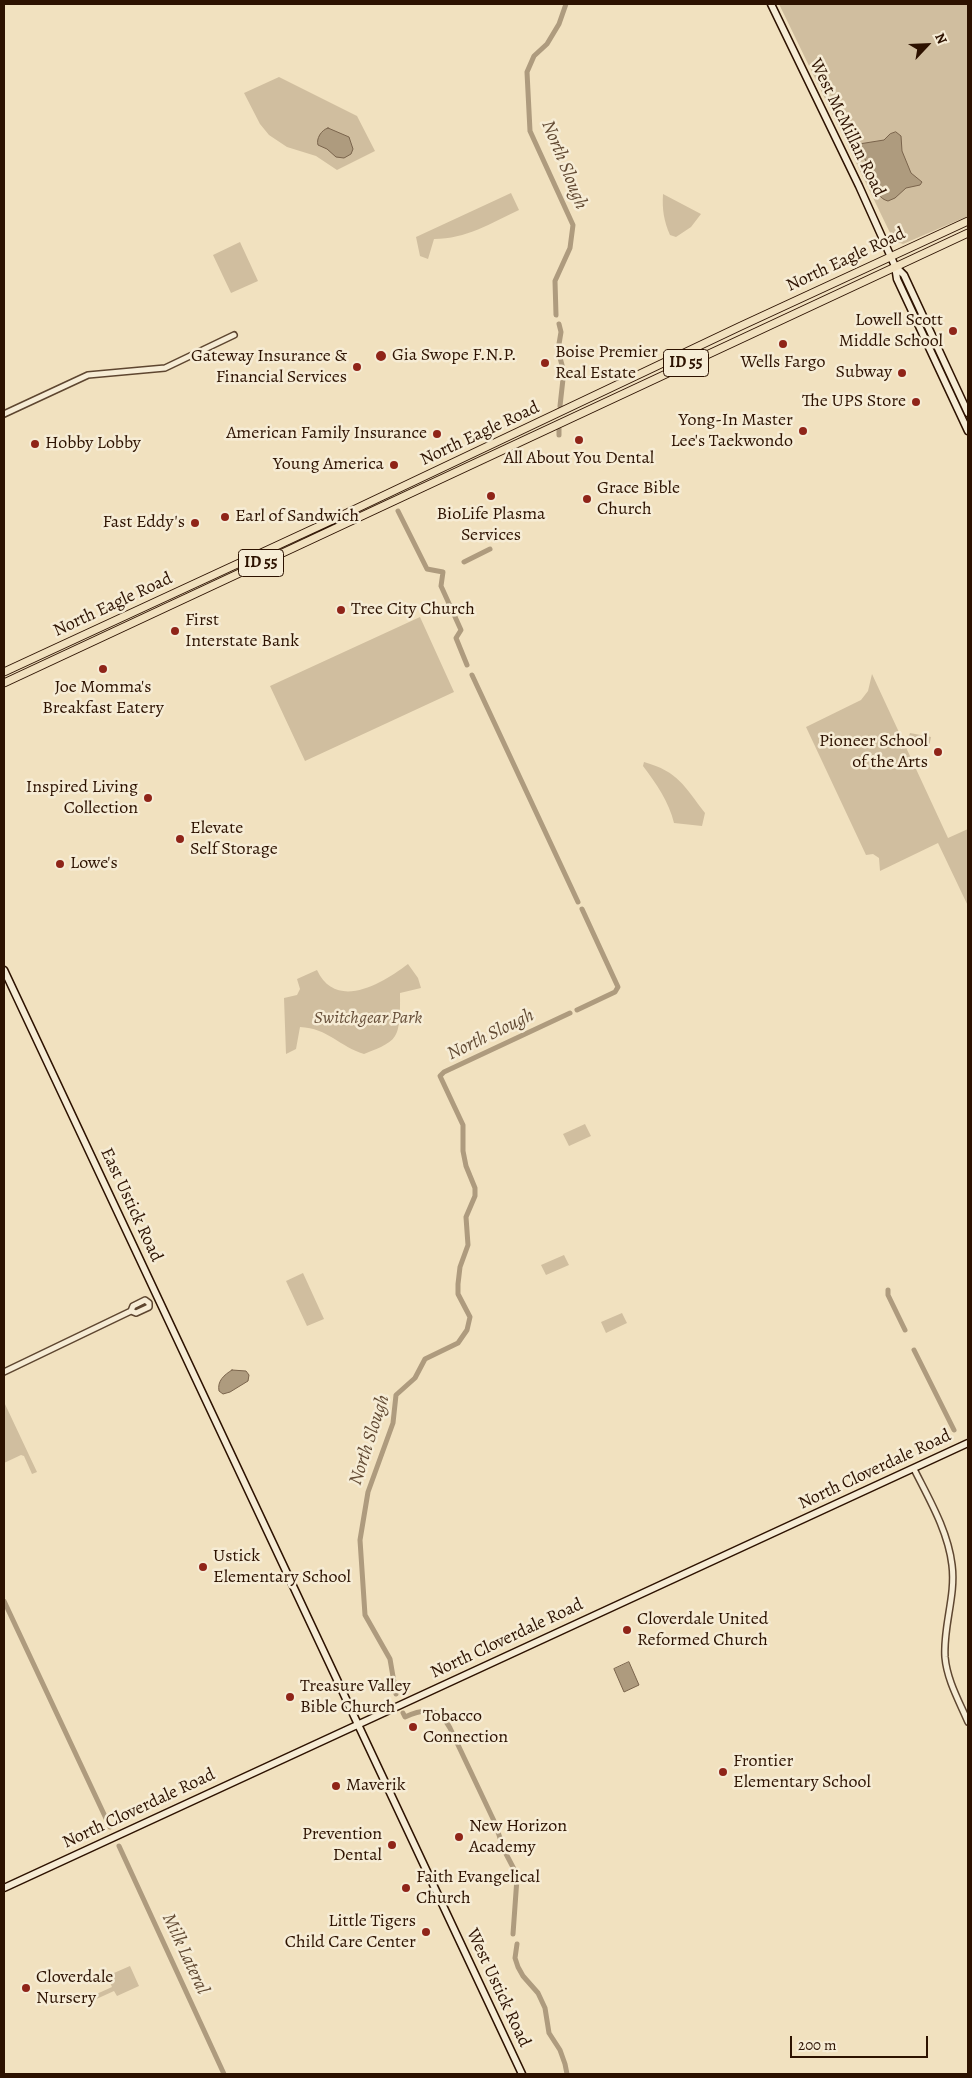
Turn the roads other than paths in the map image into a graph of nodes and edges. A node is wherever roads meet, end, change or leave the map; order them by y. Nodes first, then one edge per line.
1 (771, 4) edge
2 (968, 221) edge
3 (968, 233) edge
4 (890, 256) junction
5 (895, 266) junction
6 (234, 335) dead end
7 (632, 378) junction
8 (616, 386) junction
9 (619, 394) junction
10 (604, 401) junction
11 (968, 413) edge
12 (4, 414) edge
13 (968, 430) edge
14 (226, 570) junction
15 (146, 606) junction
16 (149, 614) junction
17 (84, 644) junction
18 (4, 672) edge
19 (4, 683) edge
20 (4, 970) edge
21 (131, 1311) dead end
22 (4, 1372) edge
23 (968, 1443) edge
24 (230, 1453) joint
25 (914, 1469) junction
26 (968, 1722) edge
27 (357, 1724) junction
28 (4, 1888) edge
29 (522, 2074) edge

1 - 4 main road, West McMillan Road
2 - 4 highway, North Eagle Road / ID 55
3 - 5 highway, North Eagle Road / ID 55
4 - 5 main road, West McMillan Road
4 - 7 highway, North Eagle Road / ID 55
5 - 9 highway, North Eagle Road / ID 55
5 - 11 main road, West McMillan Road
5 - 13 main road, West McMillan Road
6 - 12 street
7 - 8 highway, North Eagle Road / ID 55
7 - 9 highway
8 - 10 highway
8 - 14 highway, North Eagle Road / ID 55
9 - 10 highway, North Eagle Road / ID 55
10 - 16 highway, North Eagle Road / ID 55
14 - 15 highway, North Eagle Road / ID 55
14 - 16 highway
15 - 17 highway
15 - 18 highway, North Eagle Road / ID 55
16 - 17 highway, North Eagle Road / ID 55
17 - 19 highway, North Eagle Road / ID 55
20 - 24 main road, East Ustick Road
21 - 22 street
23 - 25 main road, North Cloverdale Road
24 - 27 main road, West Ustick Road
25 - 26 street
25 - 27 main road, North Cloverdale Road
27 - 28 main road, North Cloverdale Road
27 - 29 main road, West Ustick Road

